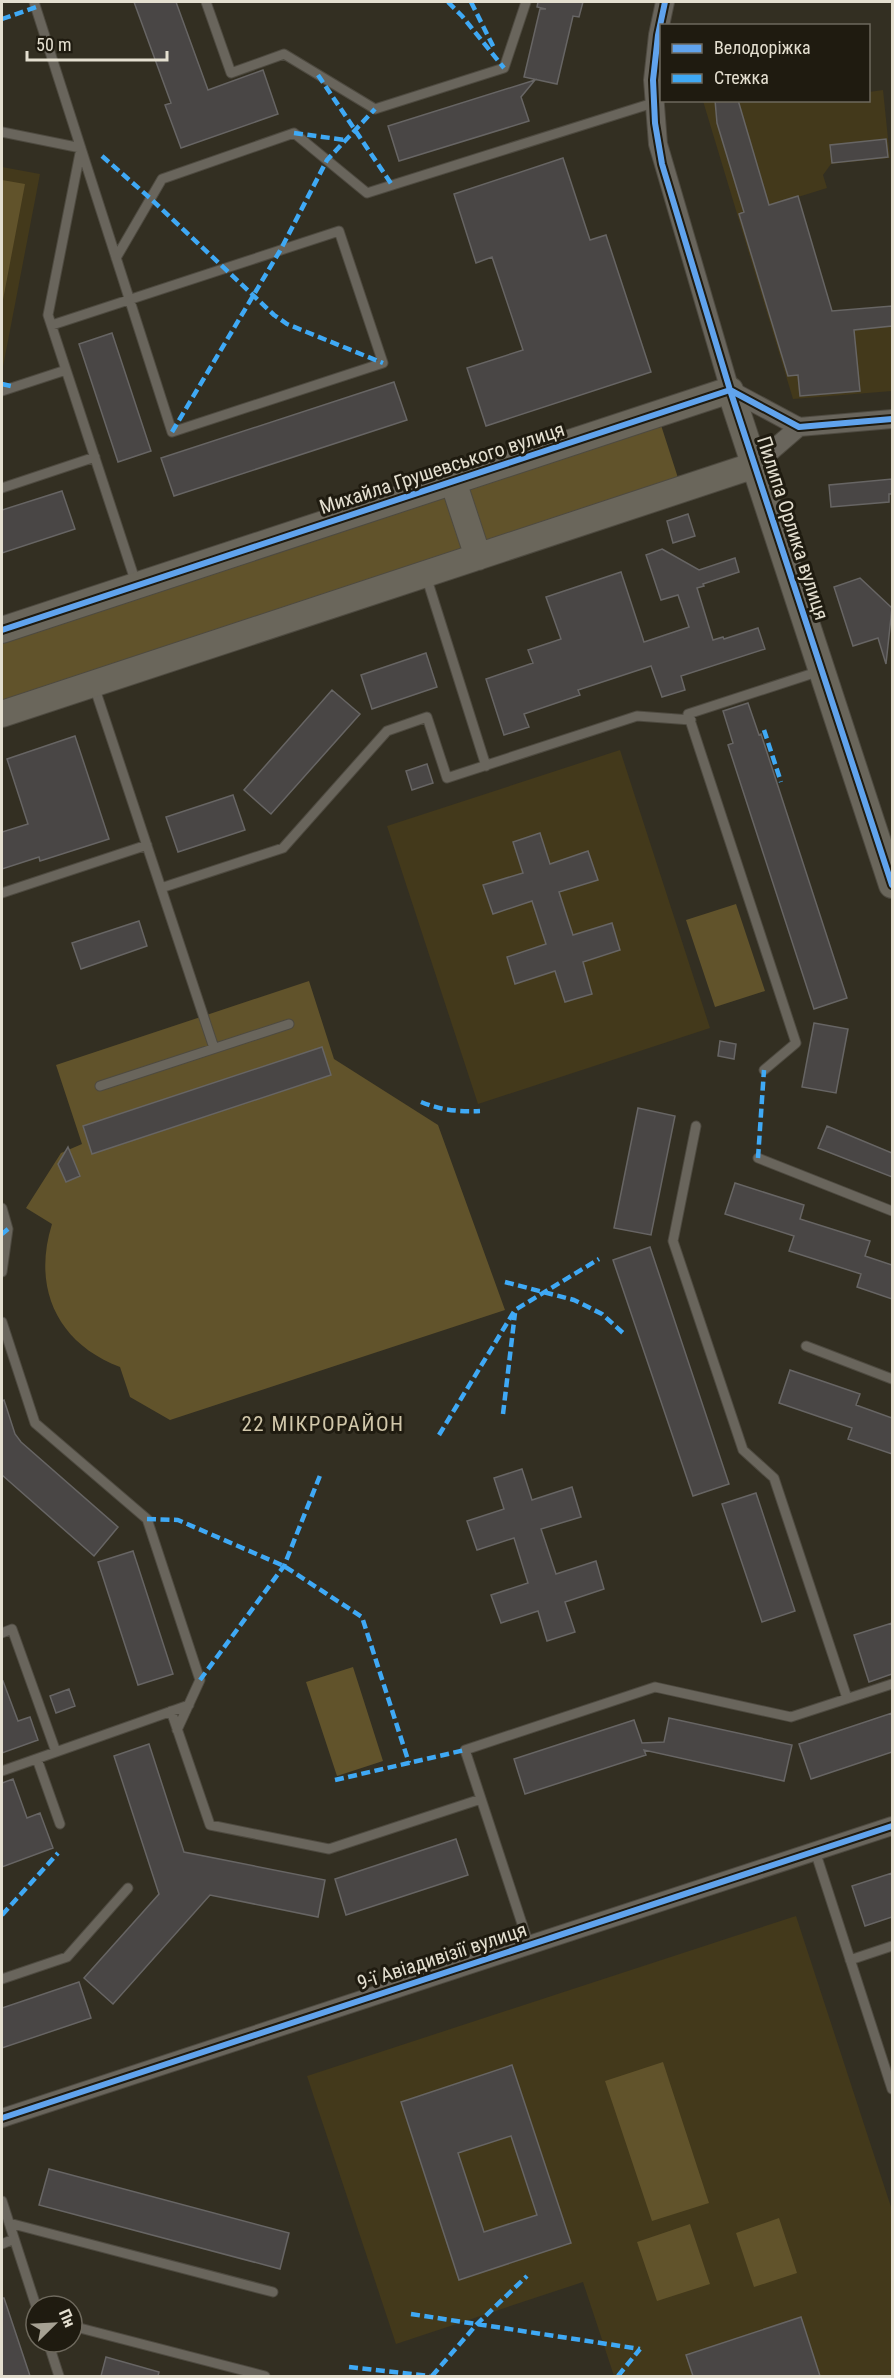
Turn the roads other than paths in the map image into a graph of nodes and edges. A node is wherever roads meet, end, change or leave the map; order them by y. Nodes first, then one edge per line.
1 (34, 2) edge
2 (206, 2) edge
3 (526, 2) edge
4 (665, 2) edge
5 (661, 24) edge
6 (660, 30) edge
7 (653, 103) junction
8 (2, 132) edge
9 (81, 148) junction
10 (116, 258) junction
11 (129, 299) junction
12 (52, 325) junction
13 (66, 370) junction
14 (730, 390) junction
15 (2, 391) edge
16 (892, 419) edge
17 (799, 427) junction
18 (95, 457) junction
19 (755, 465) junction
20 (453, 481) junction
21 (2, 488) edge
22 (478, 557) junction
23 (425, 574) junction
24 (137, 586) junction
25 (2, 630) edge
26 (822, 670) junction
27 (93, 683) junction
28 (2, 714) edge
29 (691, 720) junction
30 (486, 766) junction
31 (147, 845) junction
32 (892, 885) edge
33 (161, 888) junction
34 (2, 893) edge
35 (289, 1024) dead end
36 (214, 1048) junction
37 (764, 1070) dead end
38 (100, 1086) dead end
39 (696, 1126) dead end
40 (758, 1158) dead end
41 (2, 1208) edge
42 (892, 1211) edge
43 (2, 1272) edge
44 (2, 1322) edge
45 (806, 1346) dead end
46 (892, 1379) edge
47 (2, 1633) edge
48 (892, 1684) edge
49 (847, 1698) junction
50 (189, 1705) junction
51 (171, 1711) junction
52 (177, 1730) junction
53 (56, 1752) junction
54 (37, 1759) junction
55 (2, 1772) edge
56 (481, 1799) junction
57 (60, 1824) dead end
58 (892, 1826) edge
59 (815, 1851) junction
60 (129, 1888) dead end
61 (529, 1945) junction
62 (892, 1946) edge
63 (850, 1960) junction
64 (2, 1979) edge
65 (892, 2089) edge
66 (2, 2118) edge
67 (2, 2201) edge
68 (9, 2223) junction
69 (14, 2240) junction
70 (2, 2244) edge
71 (273, 2292) dead end
72 (32, 2294) edge
73 (84, 2329) edge
74 (52, 2354) edge
75 (59, 2376) edge
76 (265, 2376) edge

1 - 9 lane
2 - 3 lane
4 - 5 street, Пилипа Орлика вулиця
6 - 7 street, Пилипа Орлика вулиця
7 - 10 lane
7 - 14 street, Пилипа Орлика вулиця
8 - 9 lane
9 - 10 lane
9 - 12 lane
10 - 11 lane
11 - 11 lane
11 - 12 lane
12 - 13 lane
13 - 15 lane
13 - 18 lane
14 - 17 street
14 - 19 street, Пилипа Орлика вулиця
14 - 20 street, Михайла Грушевського вулиця
16 - 17 street
17 - 19 street
18 - 21 lane
18 - 24 lane
19 - 22 street
19 - 26 street, Пилипа Орлика вулиця
20 - 22 street
20 - 24 street, Михайла Грушевського вулиця
22 - 23 street
23 - 27 street
23 - 30 lane
24 - 25 street, Михайла Грушевського вулиця
26 - 29 lane
26 - 32 street, Пилипа Орлика вулиця
27 - 28 street
27 - 31 lane
29 - 30 lane
29 - 37 lane
30 - 33 lane
31 - 33 lane
31 - 34 lane
33 - 36 lane
35 - 36 lane
36 - 38 lane
39 - 49 lane
40 - 42 lane
41 - 43 lane
44 - 50 lane
45 - 46 lane
47 - 53 lane
48 - 49 lane
49 - 56 lane
50 - 51 lane
50 - 52 lane
51 - 52 lane
51 - 53 lane
52 - 56 lane
53 - 54 lane
54 - 55 lane
54 - 57 lane
56 - 61 lane
58 - 59 street, 9-ї Авіадивізії вулиця
59 - 61 street, 9-ї Авіадивізії вулиця
59 - 63 lane
60 - 64 lane
61 - 66 street, 9-ї Авіадивізії вулиця
62 - 63 lane
63 - 65 lane
67 - 68 lane
68 - 69 lane
68 - 71 lane
69 - 70 lane
69 - 72 lane
73 - 76 lane
74 - 75 lane

